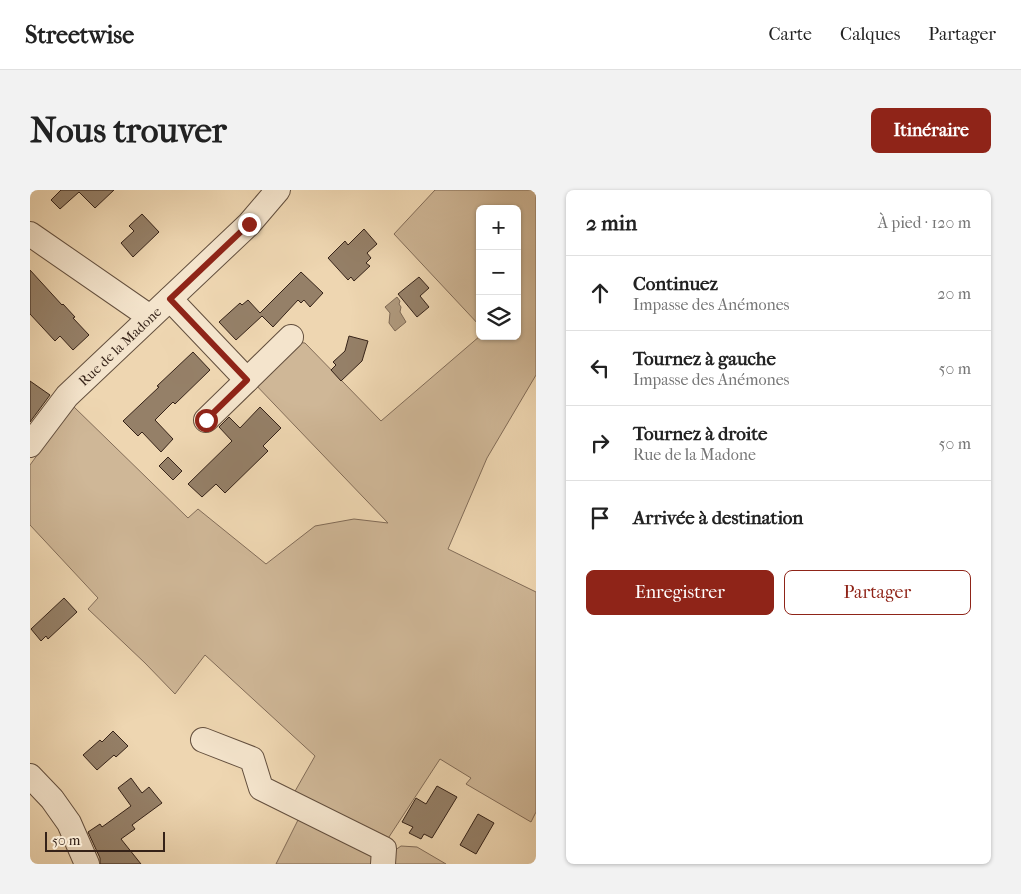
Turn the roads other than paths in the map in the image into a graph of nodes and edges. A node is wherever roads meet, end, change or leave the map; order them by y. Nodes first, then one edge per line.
1 (278, 190) edge
2 (30, 234) edge
3 (170, 299) junction
4 (150, 317) junction
5 (291, 337) dead end
6 (247, 380) junction
7 (206, 420) dead end
8 (30, 445) edge
9 (203, 740) dead end
10 (30, 776) edge
11 (87, 864) edge
12 (383, 864) edge

1 - 3 street, Rue de la Madone
2 - 4 street
3 - 4 street, Rue de la Madone
3 - 6 street
4 - 8 street, Rue de la Madone
5 - 6 street
6 - 7 street
9 - 12 street
10 - 11 street

